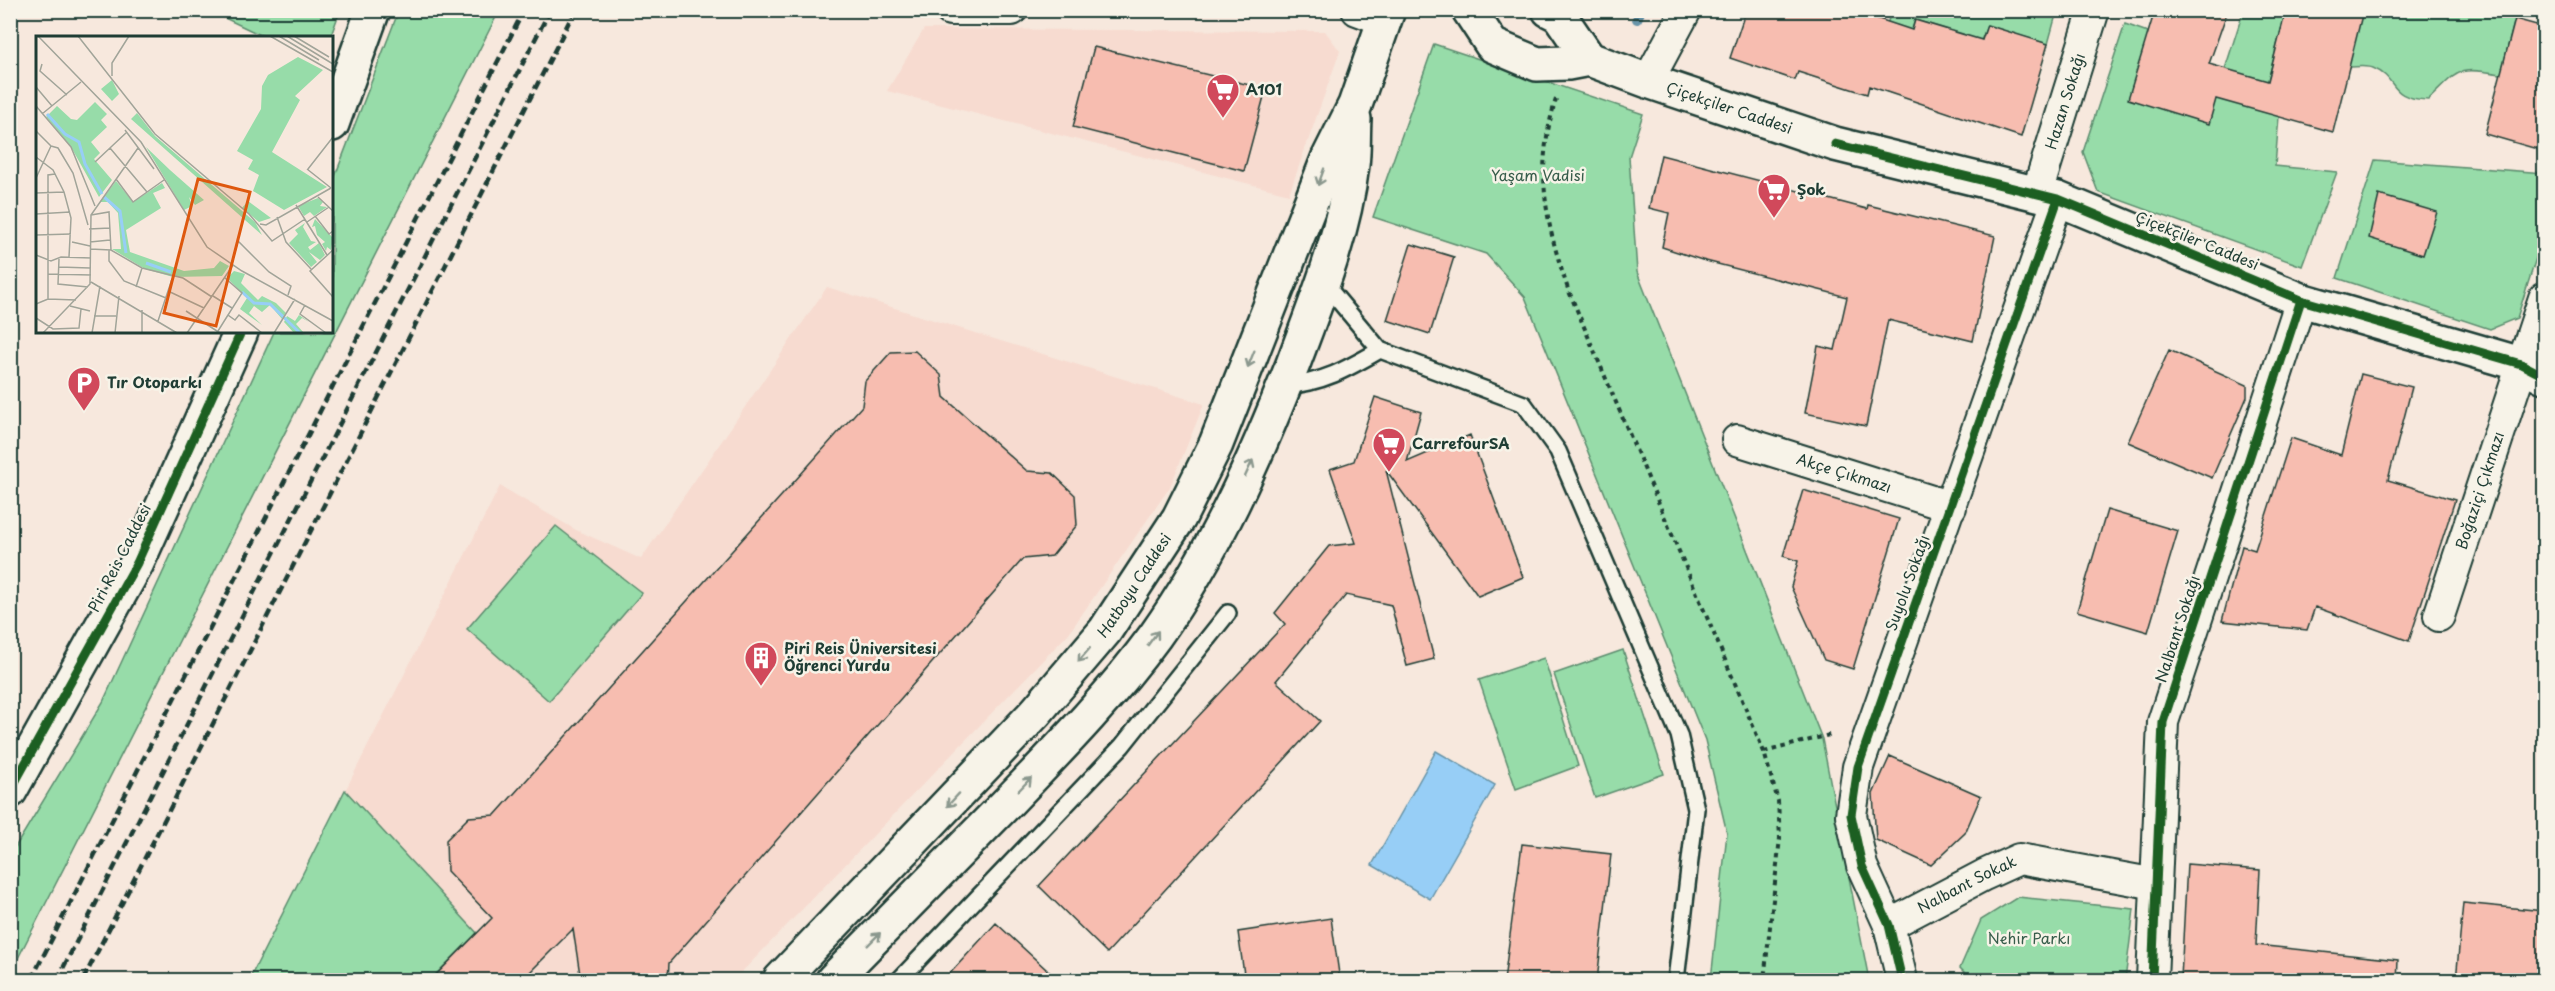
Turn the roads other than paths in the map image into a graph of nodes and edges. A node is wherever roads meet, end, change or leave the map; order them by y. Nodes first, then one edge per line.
1 (373, 10) edge
2 (950, 10) edge
3 (1012, 10) edge
4 (1469, 10) edge
5 (1549, 10) edge
6 (1686, 10) edge
7 (2094, 10) edge
8 (1376, 14) edge
9 (1579, 61) junction
10 (1648, 81) junction
11 (1355, 105) junction
12 (333, 121) edge
13 (2047, 196) junction
14 (1324, 283) junction
15 (2544, 298) edge
16 (2301, 300) junction
17 (242, 333) edge
18 (1380, 350) junction
19 (2533, 370) edge
20 (1284, 386) junction
21 (1737, 440) dead end
22 (1951, 507) junction
23 (1228, 613) dead end
24 (2439, 616) dead end
25 (10, 791) edge
26 (2156, 884) junction
27 (1889, 925) junction
28 (780, 981) edge
29 (833, 981) edge
30 (898, 981) edge
31 (1676, 981) edge
32 (1902, 981) edge
33 (2152, 981) edge

1 - 12 main road
2 - 3 street
4 - 9 main road
5 - 9 main road
6 - 10 street
7 - 13 street, Hazan Sokağı
8 - 11 main road, Hatboyu Caddesi
9 - 10 main road, Çiçekçiler Caddesi
10 - 13 main road, Çiçekçiler Caddesi
11 - 14 main road, Hatboyu Caddesi
11 -> 28 main road, Hatboyu Caddesi
13 - 16 main road, Çiçekçiler Caddesi
13 - 22 street, Suyolu Sokağı
14 - 18 lane
14 - 20 main road, Hatboyu Caddesi
15 - 19 street, Boğaziçi Çıkmazı
16 - 19 main road, Çiçekçiler Caddesi
16 - 26 street, Nalbant Sokağı
17 - 25 main road, Piri Reis Caddesi
18 - 20 lane
18 - 31 lane
19 - 24 street, Boğaziçi Çıkmazı
29 -> 20 main road, Hatboyu Caddesi
21 - 22 street, Akçe Çıkmazı
22 - 27 street, Suyolu Sokağı
23 - 30 lane
26 - 27 street, Nalbant Sokak
26 - 33 street, Nalbant Sokağı
27 - 32 street, Suyolu Sokağı

